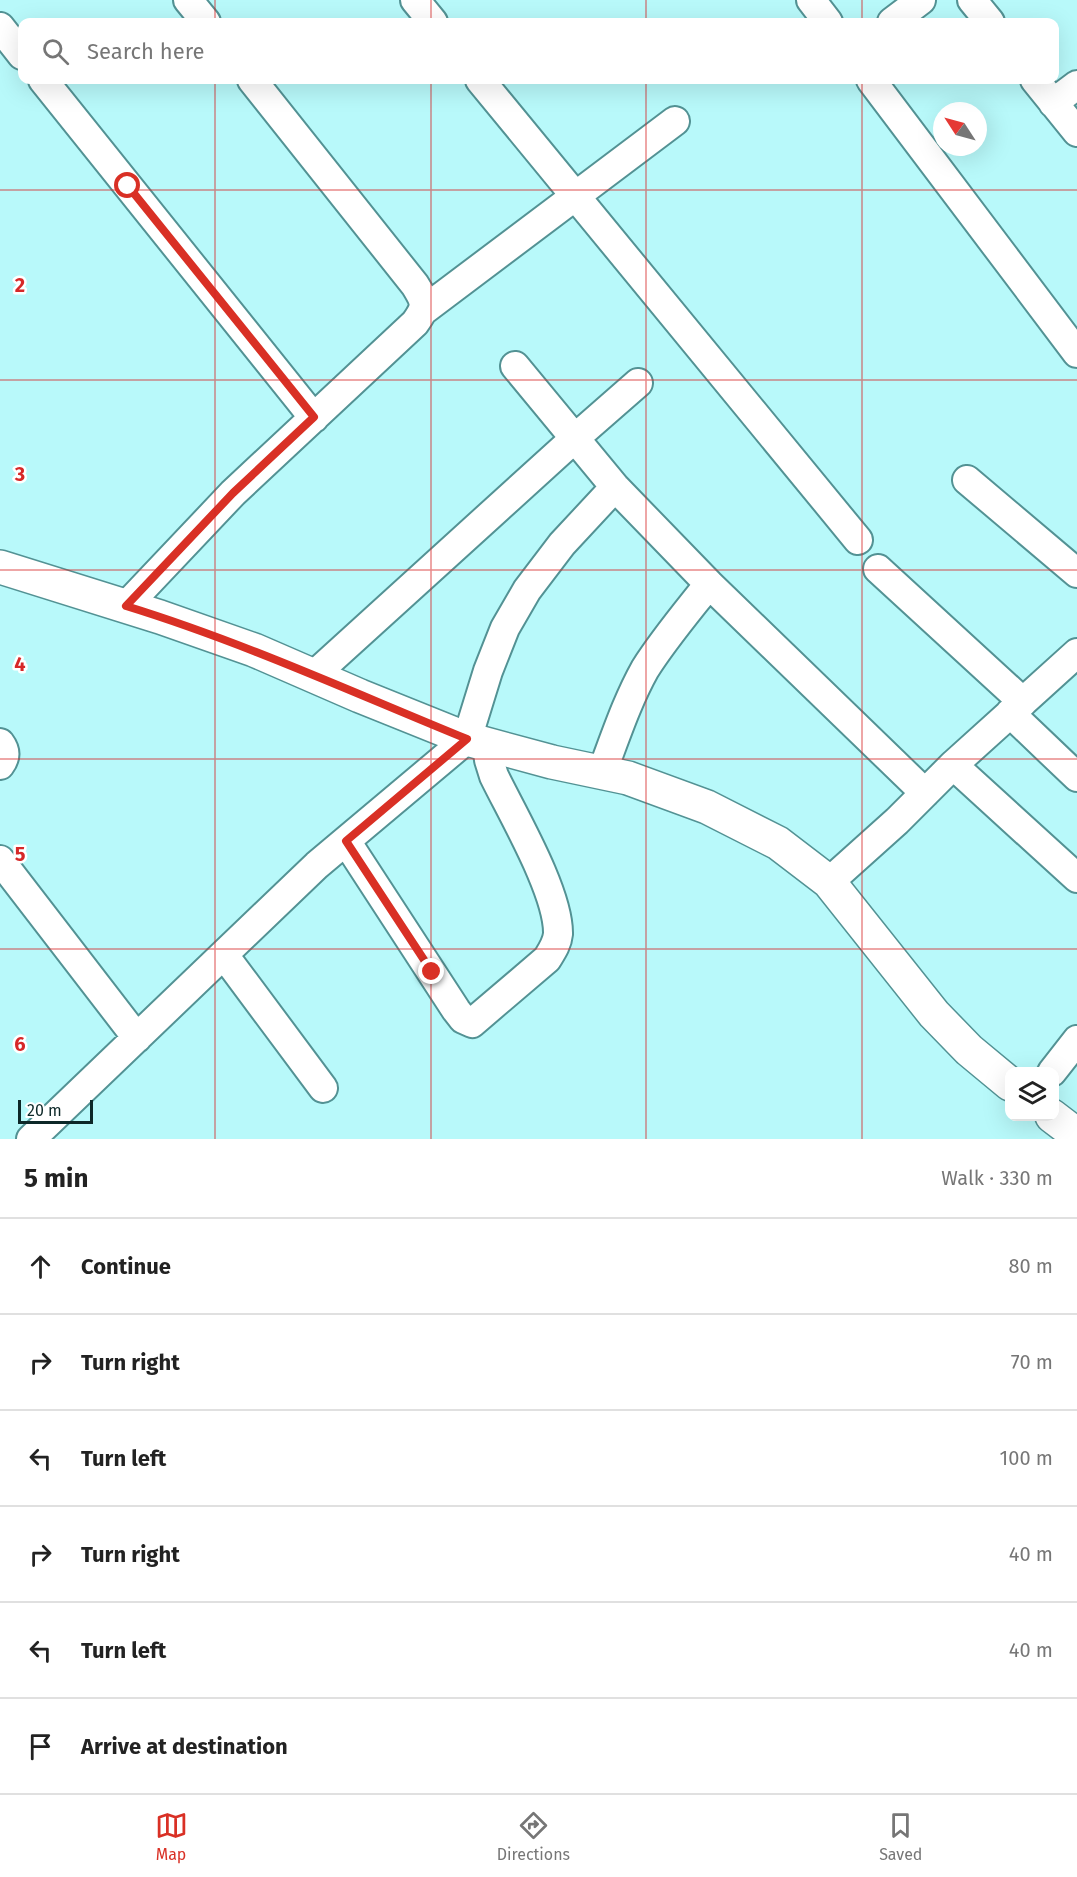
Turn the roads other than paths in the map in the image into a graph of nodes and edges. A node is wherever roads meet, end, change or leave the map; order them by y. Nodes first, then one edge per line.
1 (188, 0) edge
2 (415, 0) edge
3 (811, 0) edge
4 (921, 0) edge
5 (972, 0) edge
6 (203, 18) edge
7 (430, 18) edge
8 (825, 18) edge
9 (897, 18) edge
10 (987, 18) edge
11 (0, 27) edge
12 (18, 50) edge
13 (45, 84) edge
14 (255, 84) edge
15 (483, 84) edge
16 (874, 84) edge
17 (1038, 84) edge
18 (1077, 85) edge
19 (1053, 103) junction
20 (675, 121) dead end
21 (1077, 132) edge
22 (575, 197) junction
23 (424, 310) junction
24 (1077, 353) edge
25 (515, 366) dead end
26 (638, 383) dead end
27 (314, 417) junction
28 (574, 439) junction
29 (967, 480) dead end
30 (615, 487) junction
31 (858, 540) dead end
32 (0, 567) edge
33 (878, 569) dead end
34 (1077, 573) edge
35 (709, 584) junction
36 (126, 606) junction
37 (1077, 653) edge
38 (313, 676) junction
39 (1017, 708) junction
40 (477, 742) junction
41 (0, 743) edge
42 (0, 765) edge
43 (953, 765) junction
44 (602, 772) junction
45 (1077, 777) edge
46 (925, 793) junction
47 (346, 841) junction
48 (0, 860) edge
49 (1077, 878) edge
50 (829, 882) junction
51 (224, 955) junction
52 (137, 1038) junction
53 (1077, 1040) edge
54 (1055, 1067) edge
55 (1005, 1079) edge
56 (323, 1088) dead end
57 (1059, 1121) edge
58 (1077, 1135) edge
59 (32, 1139) edge

1 - 6 street
2 - 7 street
3 - 8 street
4 - 9 street
5 - 10 street
11 - 12 street
13 - 27 street
14 - 23 street
15 - 22 street
16 - 24 street
17 - 19 street
18 - 19 street
19 - 21 street
20 - 22 street
22 - 23 street
22 - 31 street
23 - 27 street
25 - 28 street
26 - 28 street
27 - 36 street
28 - 30 street
28 - 38 street
29 - 34 street
30 - 35 street
30 - 40 street
32 - 36 street
33 - 39 street
35 - 44 street
35 - 46 street
36 - 38 street
37 - 39 street
38 - 40 street
39 - 43 street
39 - 45 street
40 - 44 street
40 - 47 street
40 - 47 street
41 - 42 street
43 - 46 street
43 - 49 street
44 - 50 street
46 - 50 street
47 - 51 street
48 - 52 street
50 - 55 street
51 - 52 street
51 - 56 street
52 - 59 street
53 - 54 street
57 - 58 street

